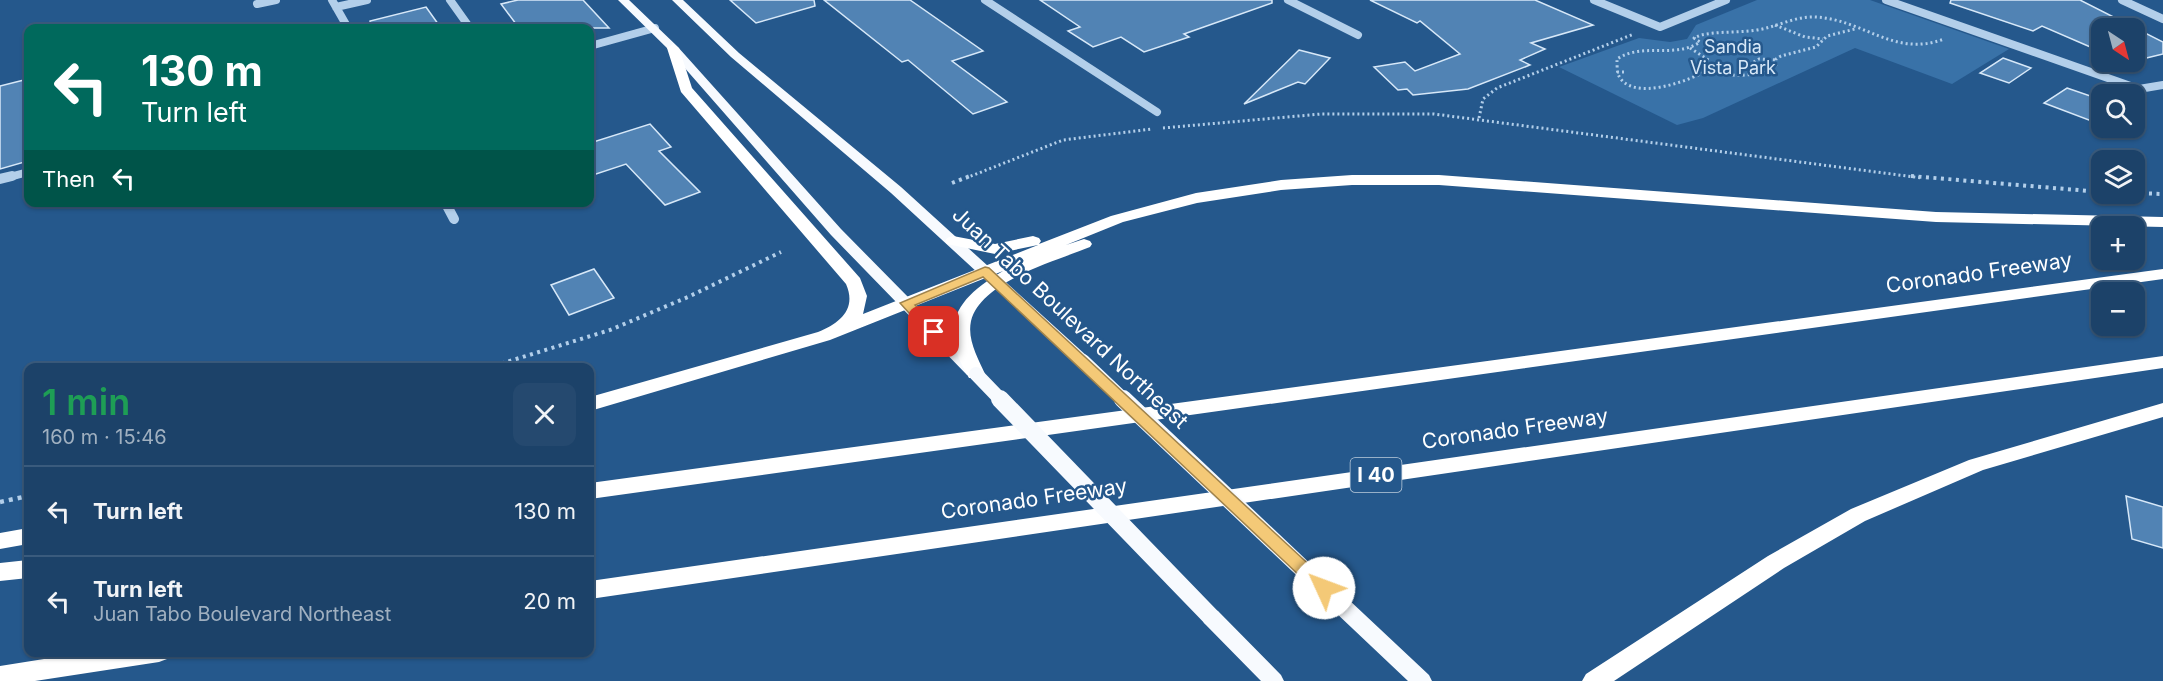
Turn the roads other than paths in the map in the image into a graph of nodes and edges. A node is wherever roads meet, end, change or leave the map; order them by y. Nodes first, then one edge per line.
1 (276, 0) edge
2 (367, 0) edge
3 (450, 0) edge
4 (623, 0) edge
5 (677, 0) edge
6 (985, 0) edge
7 (1288, 0) edge
8 (1594, 0) edge
9 (1726, 0) edge
10 (1886, 0) edge
11 (2122, 0) edge
12 (257, 4) dead end
13 (334, 4) edge
14 (2163, 19) edge
15 (346, 24) edge
16 (467, 24) edge
17 (655, 28) junction
18 (1358, 35) dead end
19 (594, 45) edge
20 (673, 48) junction
21 (2163, 85) edge
22 (1156, 112) dead end
23 (24, 173) edge
24 (0, 179) edge
25 (1379, 179) junction
26 (448, 207) edge
27 (454, 219) dead end
28 (2163, 222) edge
29 (953, 241) junction
30 (2163, 274) edge
31 (990, 276) junction
32 (907, 303) junction
33 (824, 336) junction
34 (2163, 362) edge
35 (976, 374) junction
36 (594, 403) edge
37 (2163, 410) edge
38 (594, 490) edge
39 (24, 537) edge
40 (0, 541) edge
41 (24, 569) edge
42 (0, 573) edge
43 (594, 589) edge
44 (126, 657) edge
45 (0, 676) edge
46 (1601, 679) edge
47 (1274, 681) edge
48 (1422, 681) edge

1 - 12 street
2 - 13 street
3 - 16 street
4 - 17 main road
5 - 29 main road, Juan Tabo Boulevard Northeast
6 - 22 street
7 - 18 street
8 - 9 street
10 - 21 street
11 - 14 street
13 - 15 street
17 - 19 street
17 - 20 main road
20 - 32 main road
20 - 33 highway
23 - 24 street
25 - 28 highway
25 - 29 highway
25 - 31 highway
26 - 27 street
29 - 31 main road, Juan Tabo Boulevard Northeast
30 - 38 highway, Coronado Freeway
31 - 32 highway
31 - 35 highway
31 - 48 main road, Juan Tabo Boulevard Northeast, bridge
32 - 33 highway
32 - 35 main road
33 - 36 highway
34 - 43 highway, Coronado Freeway / I 40
35 - 47 main road, bridge
37 - 46 highway
39 - 40 highway
41 - 42 highway
44 - 45 highway

